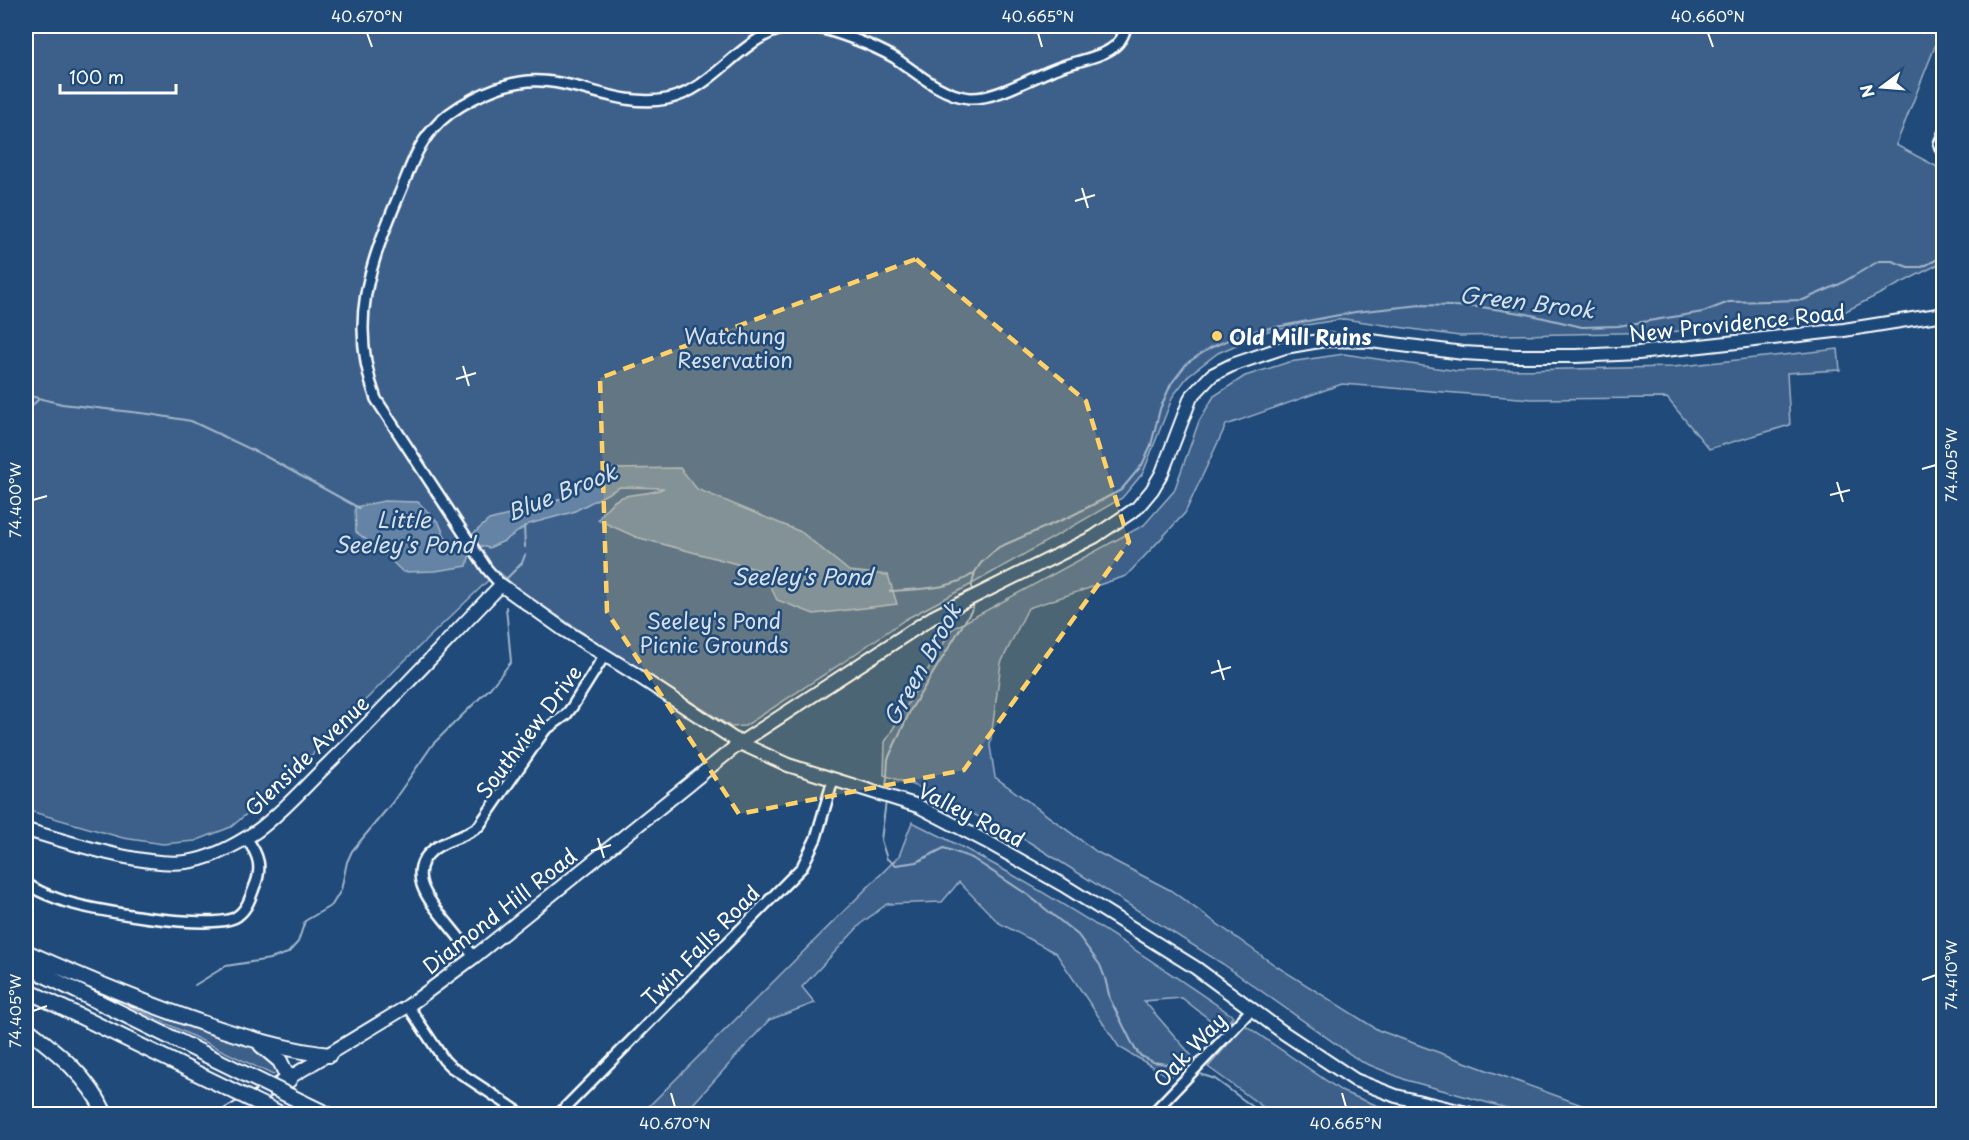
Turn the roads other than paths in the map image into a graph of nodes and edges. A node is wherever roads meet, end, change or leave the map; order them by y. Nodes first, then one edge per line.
1 (1126, 26) edge
2 (1944, 132) edge
3 (1944, 151) edge
4 (1944, 314) edge
5 (501, 585) junction
6 (961, 602) joint
7 (604, 656) junction
8 (740, 743) junction
9 (833, 780) junction
10 (26, 830) edge
11 (246, 838) junction
12 (26, 883) edge
13 (26, 952) edge
14 (474, 957) junction
15 (26, 966) edge
16 (26, 990) edge
17 (408, 1006) junction
18 (1252, 1009) junction
19 (26, 1028) edge
20 (251, 1040) junction
21 (329, 1055) junction
22 (289, 1080) junction
23 (105, 1114) edge
24 (229, 1114) edge
25 (281, 1114) edge
26 (327, 1114) edge
27 (522, 1114) edge
28 (559, 1114) edge
29 (1153, 1114) edge
30 (1471, 1114) edge

1 - 5 street, Valley Road
2 - 3 street
4 - 6 main road, New Providence Road
5 - 7 main road, Valley Road
5 - 11 main road, Glenside Avenue
6 - 8 main road, Diamond Hill Road
7 - 8 main road, Valley Road
7 - 14 street, Southview Drive
8 - 9 main road, Valley Road
8 - 14 main road, Diamond Hill Road
9 - 18 main road, Valley Road
9 - 28 street, Twin Falls Road
10 - 11 main road, Glenside Avenue
11 - 12 street
13 - 20 highway
14 - 17 main road, Diamond Hill Road
15 - 26 highway, bridge
16 - 25 highway, bridge
17 - 21 main road, Diamond Hill Road
17 - 27 street
18 - 29 street, Oak Way
18 - 30 main road, Valley Road
19 - 23 highway
20 - 21 highway
20 - 22 highway
21 - 22 main road, Diamond Hill Road
22 - 24 main road, Diamond Hill Road

